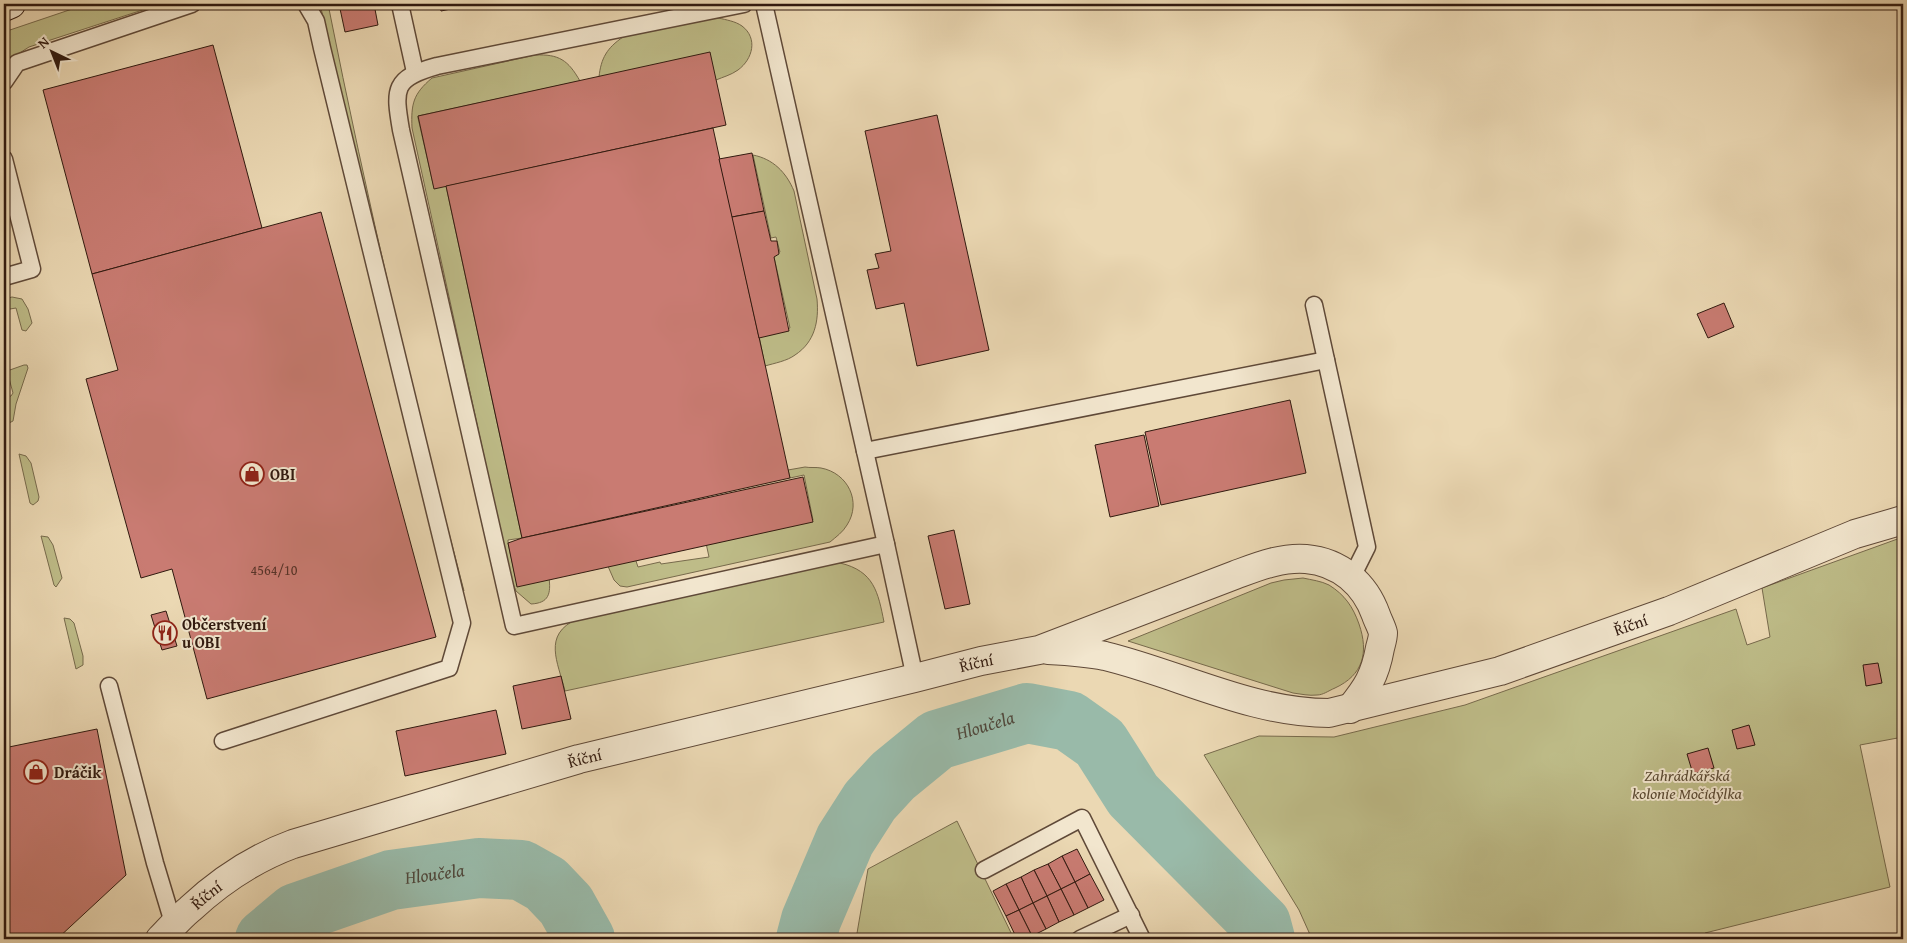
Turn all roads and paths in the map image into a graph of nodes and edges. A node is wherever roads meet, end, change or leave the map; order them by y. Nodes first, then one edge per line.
1 (11, 4) edge
2 (192, 4) edge
3 (306, 4) edge
4 (400, 4) edge
5 (744, 4) edge
6 (764, 4) edge
7 (4, 7) edge
8 (415, 72) junction
9 (4, 82) edge
10 (4, 159) edge
11 (4, 277) edge
12 (1314, 305) dead end
13 (1326, 360) junction
14 (865, 451) junction
15 (1903, 520) edge
16 (886, 544) junction
17 (1352, 577) junction
18 (1039, 650) junction
19 (915, 678) junction
20 (109, 686) dead end
21 (1350, 709) junction
22 (223, 741) dead end
23 (984, 870) dead end
24 (1131, 915) junction
25 (167, 933) edge
26 (1080, 939) edge
27 (1142, 939) edge

1 - 7 street
2 - 9 lane
3 - 22 lane
4 - 8 lane
5 - 8 lane
6 - 14 lane
8 - 16 lane
10 - 11 lane
12 - 13 lane
13 - 14 lane
13 - 17 lane
14 - 16 lane
15 - 21 street, Říční
16 - 19 lane
17 - 18 street, Říční
17 - 21 street, Říční
18 - 19 street, Říční
18 - 21 street, Říční
19 - 25 street, Říční
20 - 25 lane
23 - 24 lane
24 - 26 lane
24 - 27 lane

